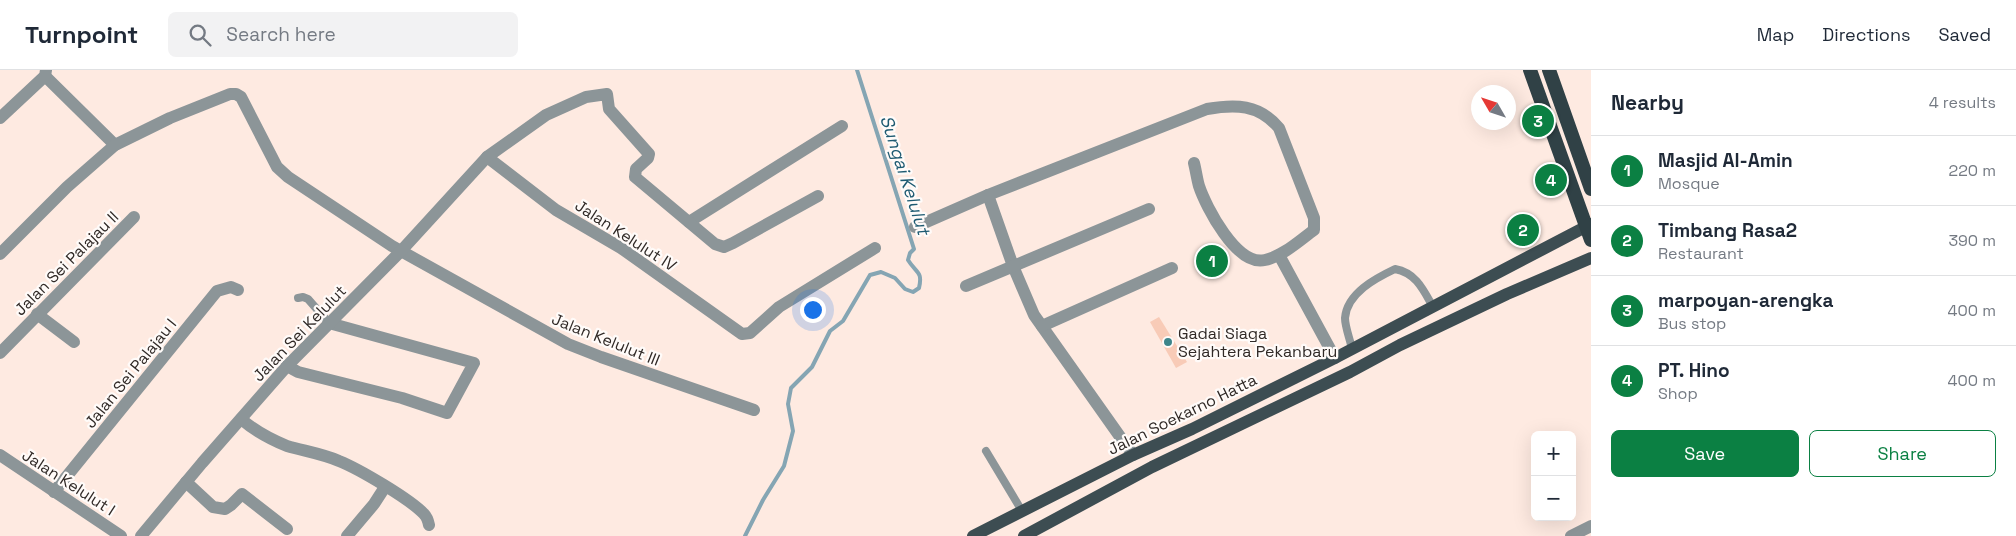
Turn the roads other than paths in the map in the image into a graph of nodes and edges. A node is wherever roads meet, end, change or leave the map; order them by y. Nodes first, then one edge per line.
1 (1530, 70) edge
2 (1550, 70) edge
3 (46, 73) edge
4 (0, 118) edge
5 (842, 126) dead end
6 (115, 145) junction
7 (487, 157) junction
8 (1194, 163) dead end
9 (1590, 185) edge
10 (1573, 190) junction
11 (988, 195) junction
12 (818, 196) dead end
13 (1150, 209) dead end
14 (134, 217) dead end
15 (689, 222) junction
16 (1588, 226) edge
17 (915, 227) dead end
18 (1591, 240) edge
19 (875, 248) dead end
20 (401, 251) junction
21 (0, 254) edge
22 (1279, 255) junction
23 (1591, 258) edge
24 (1013, 266) junction
25 (1172, 268) dead end
26 (966, 286) dead end
27 (238, 290) dead end
28 (298, 298) dead end
29 (1433, 307) junction
30 (37, 314) junction
31 (329, 323) junction
32 (1042, 326) junction
33 (74, 342) dead end
34 (1352, 349) junction
35 (0, 353) edge
36 (1335, 358) junction
37 (287, 366) junction
38 (754, 410) dead end
39 (240, 419) junction
40 (986, 451) dead end
41 (0, 455) edge
42 (1133, 455) junction
43 (186, 482) junction
44 (385, 487) junction
45 (54, 492) junction
46 (1022, 511) junction
47 (429, 524) dead end
48 (1591, 526) edge
49 (287, 529) dead end
50 (979, 535) edge
51 (121, 536) edge
52 (141, 536) edge
53 (347, 536) edge
54 (1024, 536) edge
55 (1571, 536) edge

1 - 10 highway
2 - 9 highway
3 - 4 street
3 - 6 street
5 - 15 street
6 - 20 street, Jalan Kelulut III
6 - 21 street
7 - 15 street, Jalan Sei Kelulut
7 - 19 street, Jalan Kelulut IV
7 - 20 street, Jalan Sei Kelulut
8 - 22 street
9 - 10 highway
10 - 16 highway
11 - 17 street
11 - 22 street
11 - 24 street
12 - 15 street
13 - 24 street
14 - 30 street, Jalan Sei Palajau II
16 - 18 highway
16 - 29 main road, Jalan Soekarno Hatta
20 - 31 street, Jalan Sei Kelulut
20 - 38 street, Jalan Kelulut III
22 - 36 street
23 - 54 main road
24 - 26 street
24 - 32 street
25 - 32 street
27 - 45 street, Jalan Sei Palajau I
28 - 31 lane
29 - 34 main road, Jalan Soekarno Hatta
29 - 34 lane
30 - 33 street
30 - 35 street, Jalan Sei Palajau II
31 - 37 street, Jalan Sei Kelulut
31 - 37 street
32 - 42 street
34 - 36 main road, Jalan Soekarno Hatta
36 - 42 main road, Jalan Soekarno Hatta
37 - 39 street, Jalan Sei Kelulut
39 - 43 street, Jalan Sei Kelulut
39 - 44 street
40 - 46 lane
41 - 45 street, Jalan Kelulut I
42 - 46 main road, Jalan Soekarno Hatta
43 - 49 street
43 - 52 street, Jalan Sei Kelulut
44 - 47 street
44 - 53 street
45 - 51 street, Jalan Kelulut I
46 - 50 main road, Jalan Soekarno Hatta
48 - 55 street

